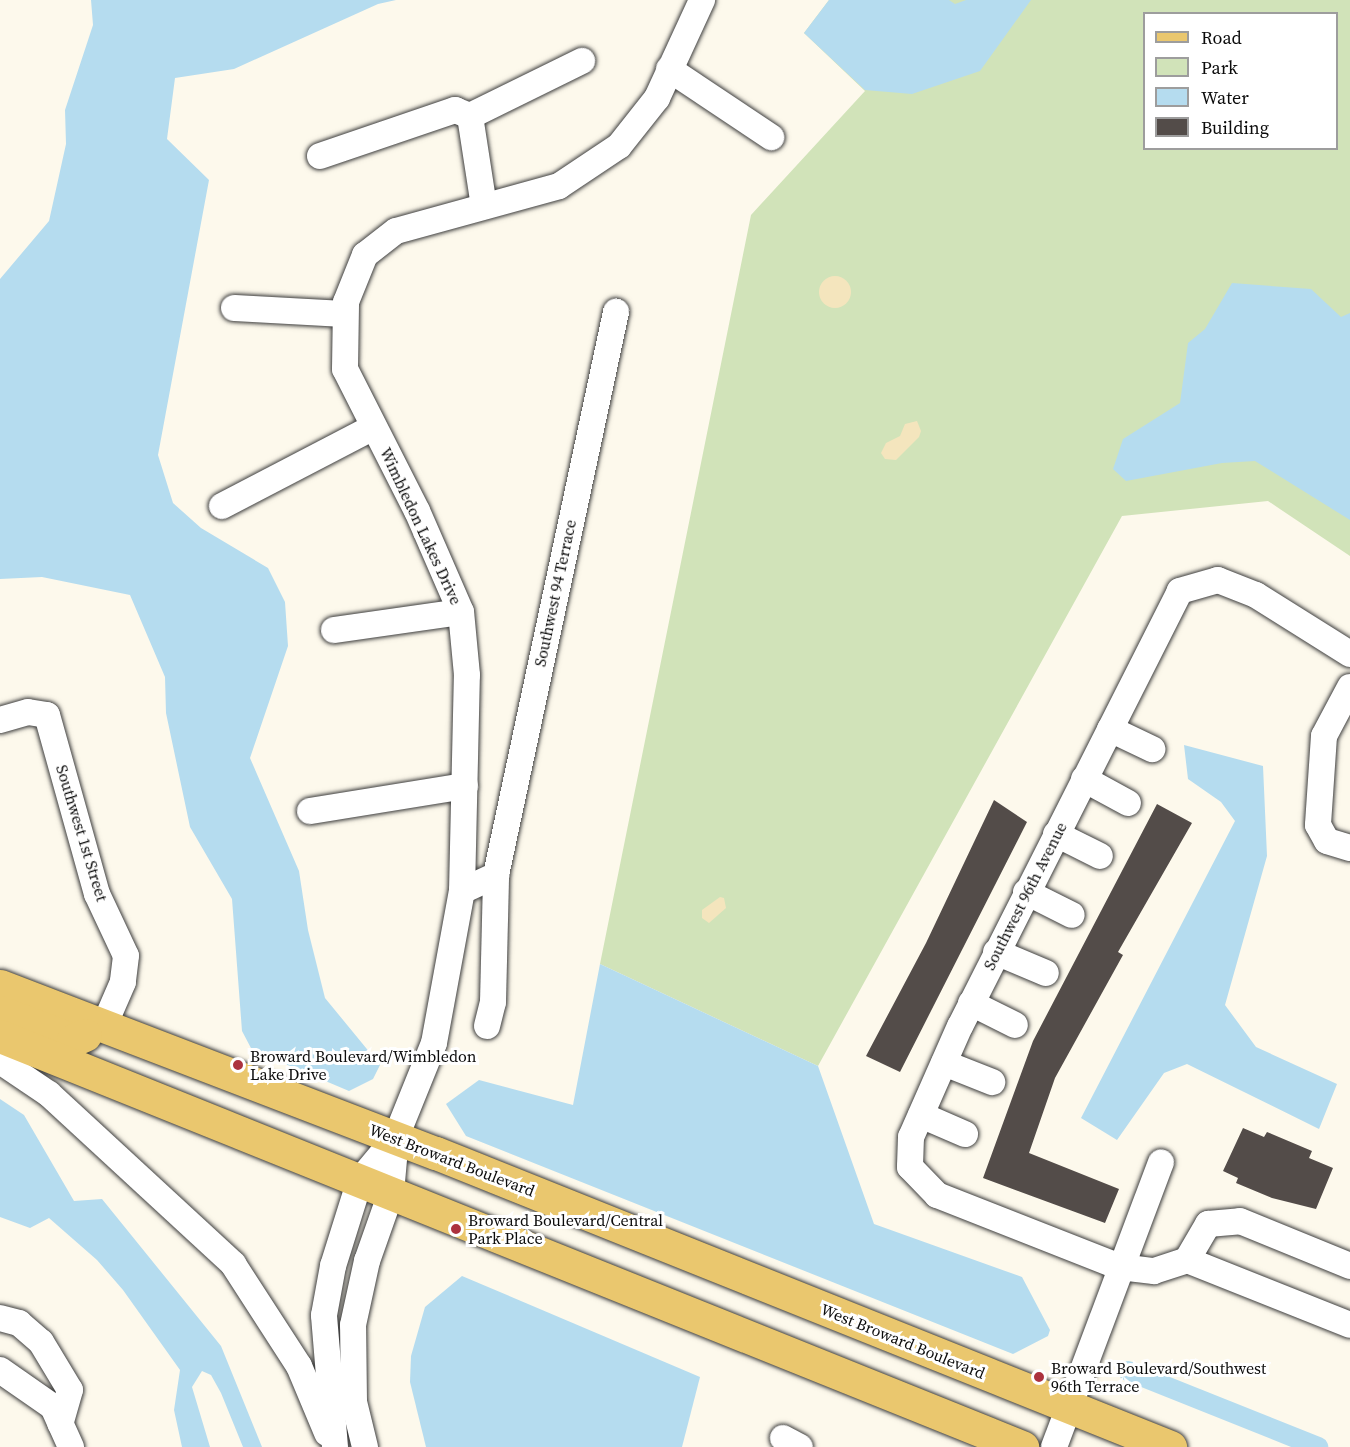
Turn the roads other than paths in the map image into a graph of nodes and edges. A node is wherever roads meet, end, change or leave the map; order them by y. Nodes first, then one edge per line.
1 (698, 2) edge
2 (582, 62) dead end
3 (669, 69) junction
4 (470, 116) junction
5 (771, 137) dead end
6 (320, 156) dead end
7 (484, 206) junction
8 (234, 308) dead end
9 (616, 312) dead end
10 (345, 314) junction
11 (374, 427) junction
12 (222, 506) dead end
13 (461, 612) junction
14 (334, 630) dead end
15 (1350, 654) edge
16 (1350, 687) edge
17 (0, 720) edge
18 (1110, 729) junction
19 (1152, 749) dead end
20 (1084, 779) junction
21 (465, 786) junction
22 (1128, 803) dead end
23 (310, 811) dead end
24 (1056, 834) junction
25 (1350, 848) edge
26 (1100, 856) dead end
27 (496, 875) junction
28 (462, 891) junction
29 (1026, 892) junction
30 (1072, 915) dead end
31 (996, 952) junction
32 (1046, 973) dead end
33 (0, 986) edge
34 (971, 1003) junction
35 (0, 1012) edge
36 (1015, 1025) dead end
37 (487, 1026) dead end
38 (103, 1028) junction
39 (0, 1036) edge
40 (0, 1061) edge
41 (944, 1063) junction
42 (992, 1082) dead end
43 (921, 1115) junction
44 (965, 1134) dead end
45 (396, 1137) junction
46 (1161, 1162) dead end
47 (360, 1180) junction
48 (391, 1192) junction
49 (1187, 1260) junction
50 (1350, 1266) edge
51 (1120, 1267) junction
52 (0, 1317) edge
53 (1350, 1325) edge
54 (0, 1370) edge
55 (1068, 1407) junction
56 (60, 1424) junction
57 (71, 1447) edge
58 (335, 1447) edge
59 (365, 1447) edge
60 (1022, 1447) edge
61 (1054, 1447) edge
62 (1170, 1447) edge

1 - 3 street, Wimbledon Lakes Drive
2 - 4 street
3 - 5 street
3 - 7 street, Wimbledon Lakes Drive
4 - 6 street
4 - 7 street
7 - 10 street, Wimbledon Lakes Drive
8 - 10 street
9 - 27 street, Southwest 94 Terrace
10 - 11 street, Wimbledon Lakes Drive
11 - 12 street
11 - 13 street, Wimbledon Lakes Drive
13 - 14 street
13 - 21 street, Wimbledon Lakes Drive
15 - 18 street, Southwest 96th Avenue
16 - 25 street
17 - 38 street, Southwest 1st Street
18 - 19 street
18 - 20 street, Southwest 96th Avenue
20 - 22 street
20 - 24 street, Southwest 96th Avenue
21 - 23 street
21 - 28 street, Wimbledon Lakes Drive
24 - 26 street
24 - 29 street, Southwest 96th Avenue
27 - 28 street
27 - 37 street, Southwest 94 Terrace
28 - 45 street, Wimbledon Lakes Drive
29 - 30 street
29 - 31 street, Southwest 96th Avenue
31 - 32 street
31 - 34 street, Southwest 96th Avenue
33 - 38 main road, West Broward Boulevard
34 - 36 street
34 - 41 street, Southwest 96th Avenue
35 - 38 main road
38 - 45 main road, West Broward Boulevard
39 - 47 main road
40 - 58 street
41 - 42 street
41 - 43 street, Southwest 96th Avenue
43 - 44 street
43 - 51 street, Southwest 96th Avenue
45 - 47 street, Wimbledon Lakes Drive
45 - 48 street
45 - 55 main road, West Broward Boulevard
46 - 51 street
47 - 48 main road
47 - 58 street, Wimbledon Lakes Drive
48 - 59 street
48 - 60 main road
49 - 50 street
49 - 51 street, Southwest 96th Avenue
49 - 53 street
51 - 55 street
52 - 56 street
54 - 56 street
55 - 61 street
55 - 62 main road, West Broward Boulevard
56 - 57 street

